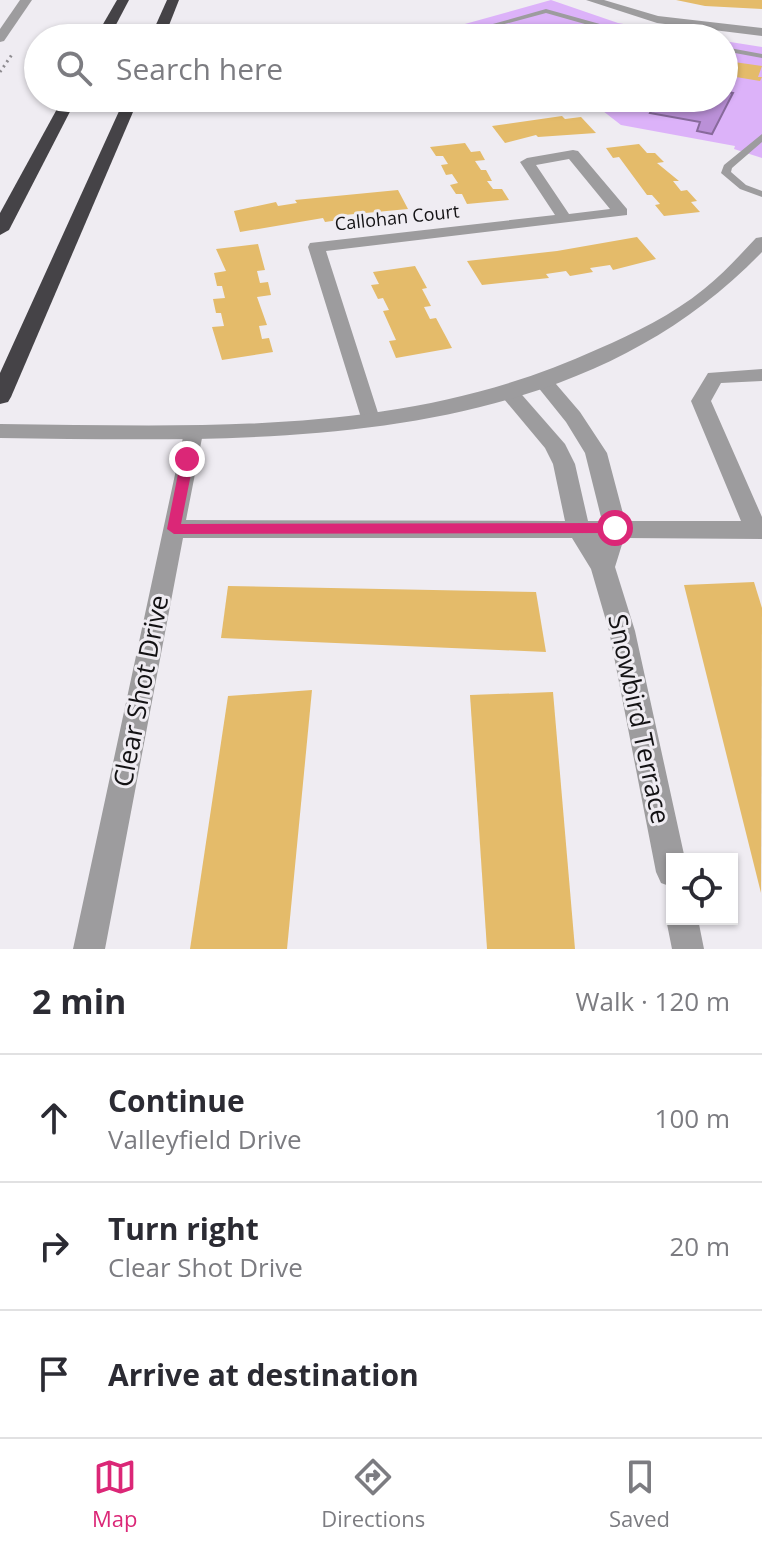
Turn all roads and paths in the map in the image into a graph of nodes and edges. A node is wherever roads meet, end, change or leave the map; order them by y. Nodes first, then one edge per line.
1 (26, 0) edge
2 (123, 0) edge
3 (173, 0) edge
4 (592, 0) edge
5 (110, 24) edge
6 (163, 24) edge
7 (497, 24) edge
8 (592, 24) edge
9 (697, 24) edge
10 (738, 29) edge
11 (762, 32) edge
12 (0, 38) edge
13 (738, 52) edge
14 (762, 56) edge
15 (63, 112) edge
16 (126, 112) edge
17 (762, 137) edge
18 (762, 194) edge
19 (565, 219) junction
20 (0, 230) edge
21 (762, 242) edge
22 (762, 375) edge
23 (543, 381) junction
24 (509, 393) junction
25 (0, 397) edge
26 (370, 419) junction
27 (0, 431) edge
28 (192, 433) junction
29 (578, 528) junction
30 (615, 528) junction
31 (174, 529) junction
32 (759, 530) edge
33 (603, 567) junction
34 (668, 853) edge
35 (683, 925) edge
36 (89, 949) edge
37 (688, 949) edge

1 - 12 street
2 - 5 highway
3 - 6 highway
4 - 9 street
7 - 8 lane
10 - 11 street
13 - 14 lane
15 - 20 highway
16 - 25 highway
17 - 18 lane
19 - 19 street, Callohan Court
19 - 26 street, Callohan Court
21 - 23 street
22 - 32 street
23 - 24 street
23 - 30 street
24 - 26 street
24 - 29 street, Snowbird Terrace
26 - 28 street
27 - 28 street
28 - 31 street, Clear Shot Drive
29 - 30 street
29 - 31 street
29 - 33 street, Snowbird Terrace
30 - 32 street
30 - 33 street
31 - 36 street, Clear Shot Drive
33 - 34 street, Snowbird Terrace
35 - 37 street

